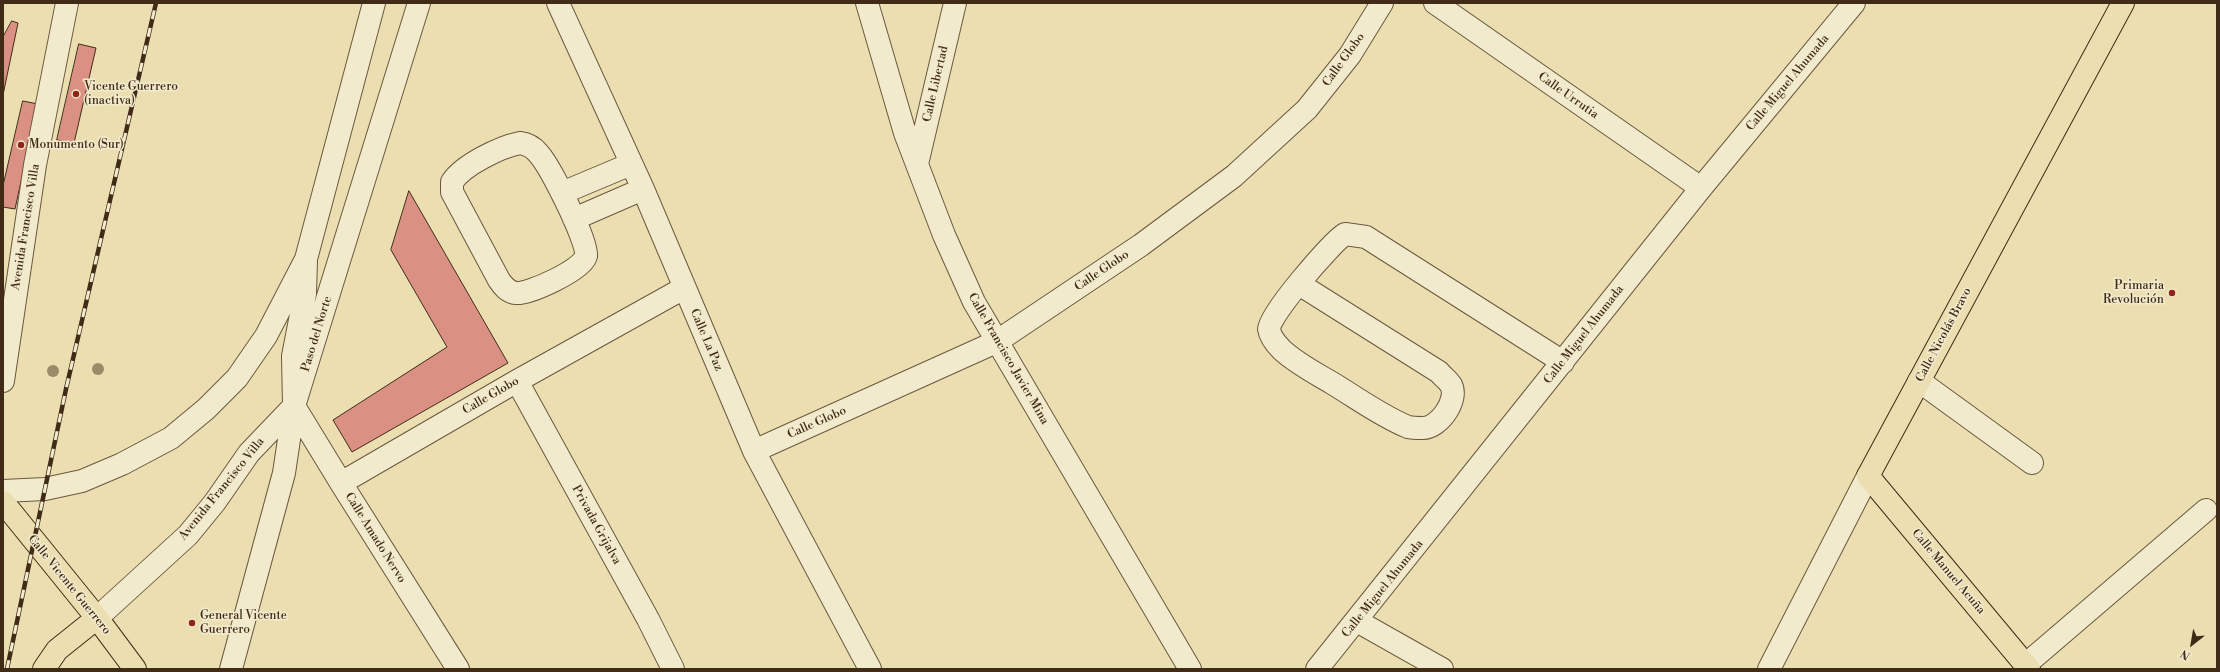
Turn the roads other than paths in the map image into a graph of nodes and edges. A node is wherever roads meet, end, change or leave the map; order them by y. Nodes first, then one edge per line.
1 (67, 3) edge
2 (374, 3) edge
3 (419, 3) edge
4 (558, 3) edge
5 (867, 3) edge
6 (956, 3) edge
7 (1382, 3) edge
8 (1435, 3) edge
9 (1854, 3) edge
10 (2123, 3) edge
11 (631, 164) junction
12 (917, 164) junction
13 (1701, 188) junction
14 (643, 189) junction
15 (562, 193) junction
16 (574, 219) junction
17 (306, 259) junction
18 (1299, 284) junction
19 (684, 288) junction
20 (996, 342) junction
21 (1563, 362) junction
22 (3, 381) edge
23 (517, 381) junction
24 (1919, 381) junction
25 (294, 406) junction
26 (754, 451) junction
27 (2032, 462) dead end
28 (1868, 476) junction
29 (340, 483) junction
30 (3, 491) edge
31 (3, 502) edge
32 (2206, 510) dead end
33 (97, 618) junction
34 (1358, 621) junction
35 (2027, 667) edge
36 (44, 669) edge
37 (135, 669) edge
38 (231, 669) edge
39 (458, 669) edge
40 (673, 669) edge
41 (870, 669) edge
42 (1190, 669) edge
43 (1318, 669) edge
44 (1442, 669) edge
45 (1769, 669) edge

1 - 22 street, Avenida Francisco Villa
2 - 17 street
3 - 25 street, Paso del Norte
4 - 11 street, Calle La Paz
5 - 12 street, Calle Francisco Javier Mina
6 - 12 street, Calle Libertad
7 - 20 street, Calle Globo
8 - 13 street, Calle Urrutia
9 - 13 street, Calle Miguel Ahumada
10 - 24 main road, Calle Nicolás Bravo
11 - 14 street, Calle La Paz
11 - 15 street
12 - 20 street, Calle Francisco Javier Mina
13 - 21 street, Calle Miguel Ahumada
14 - 16 street
14 - 19 street, Calle La Paz
15 - 16 street
15 - 16 street
17 - 25 street
17 - 30 street
18 - 18 street
18 - 21 street
19 - 23 street, Calle Globo
19 - 26 street, Calle La Paz
20 - 26 street, Calle Globo
20 - 42 street, Calle Francisco Javier Mina
21 - 34 street, Calle Miguel Ahumada
23 - 29 street, Calle Globo
23 - 40 street, Privada Grijalva
24 - 27 street
24 - 28 main road, Calle Nicolás Bravo
25 - 29 street, Calle Amado Nervo
25 - 33 street, Avenida Francisco Villa
25 - 38 street, Paso del Norte
26 - 41 street, Calle La Paz
28 - 35 main road, Calle Manuel Acuña
28 - 45 street, Calle Nicolás Bravo
29 - 39 street, Calle Amado Nervo
31 - 33 main road, Calle Vicente Guerrero
32 - 35 street
33 - 36 main road, Avenida Francisco Villa
33 - 37 main road, Calle Vicente Guerrero
34 - 43 street, Calle Miguel Ahumada
34 - 44 street

